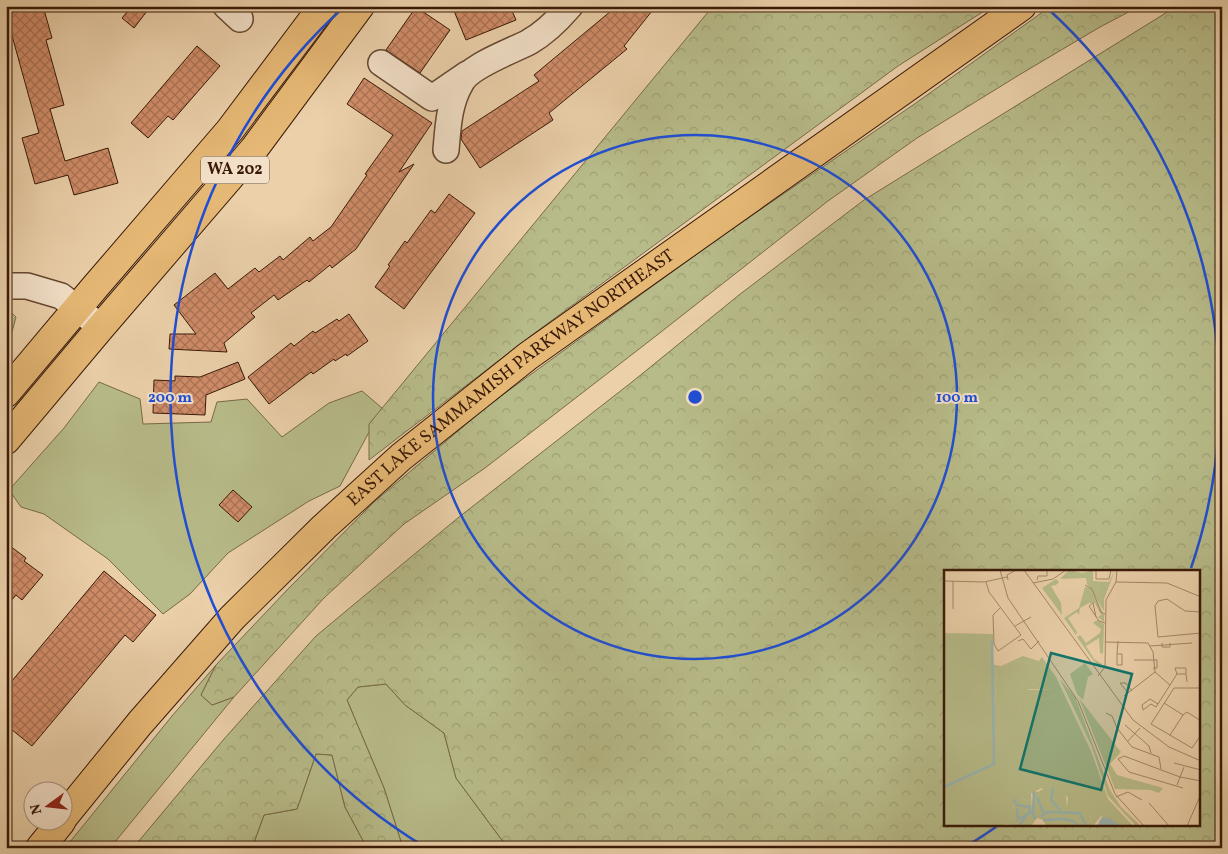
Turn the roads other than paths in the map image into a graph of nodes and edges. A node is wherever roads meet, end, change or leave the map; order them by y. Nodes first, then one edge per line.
1 (323, 6) edge
2 (360, 6) edge
3 (570, 6) edge
4 (1022, 6) edge
5 (381, 63) dead end
6 (470, 72) junction
7 (446, 150) dead end
8 (6, 286) edge
9 (77, 308) junction
10 (101, 327) junction
11 (6, 393) edge
12 (6, 440) edge
13 (72, 808) edge
14 (53, 832) edge
15 (40, 848) edge

1 - 9 main road, WA 202
2 - 10 main road, WA 202
3 - 6 street
4 - 13 main road, EAST LAKE SAMMAMISH PARKWAY NORTHEAST
5 - 6 street
6 - 7 street
8 - 9 street
9 - 10 street
9 - 11 main road, WA 202
10 - 12 main road, WA 202
14 - 15 main road, EAST LAKE SAMMAMISH PARKWAY NORTHEAST

